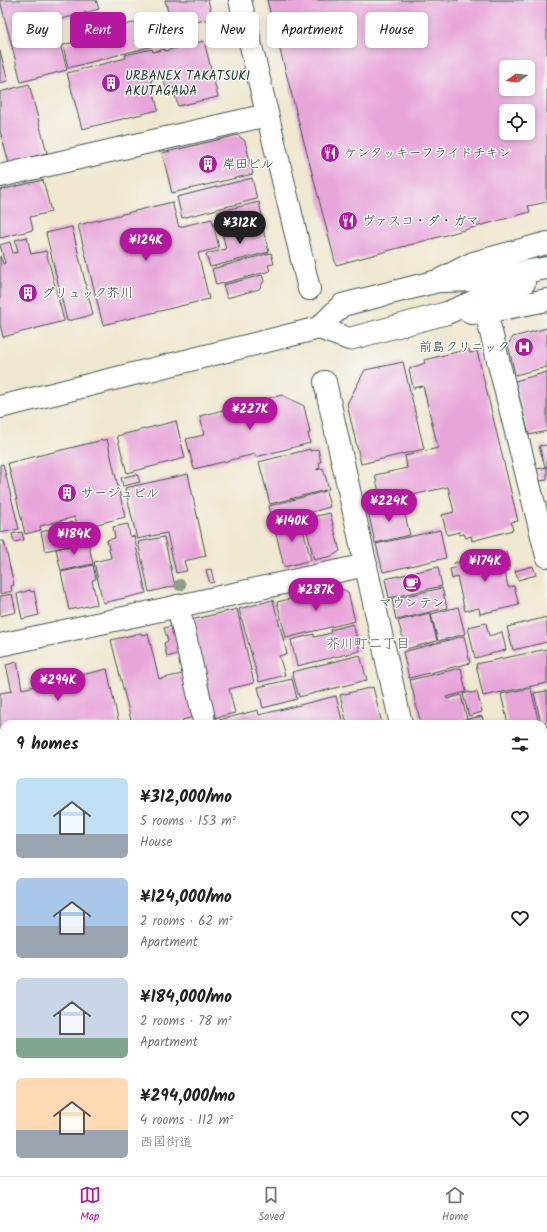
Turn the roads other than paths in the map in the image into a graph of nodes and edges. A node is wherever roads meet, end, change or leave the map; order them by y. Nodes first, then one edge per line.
1 (240, 0) edge
2 (267, 116) junction
3 (0, 176) edge
4 (547, 243) edge
5 (547, 268) edge
6 (547, 275) edge
7 (438, 281) junction
8 (309, 289) dead end
9 (547, 300) edge
10 (486, 312) junction
11 (447, 313) junction
12 (319, 328) junction
13 (325, 382) dead end
14 (0, 408) edge
15 (547, 556) edge
16 (366, 565) junction
17 (178, 606) junction
18 (0, 645) edge
19 (204, 720) edge
20 (400, 720) edge

1 - 2 street
2 - 3 street
2 - 8 street
4 - 7 street
5 - 7 street
6 - 11 street
7 - 12 street
9 - 10 street
10 - 11 street
10 - 15 street
11 - 12 street
12 - 14 street
13 - 16 street
16 - 17 street
16 - 20 street
17 - 18 street
17 - 19 street

